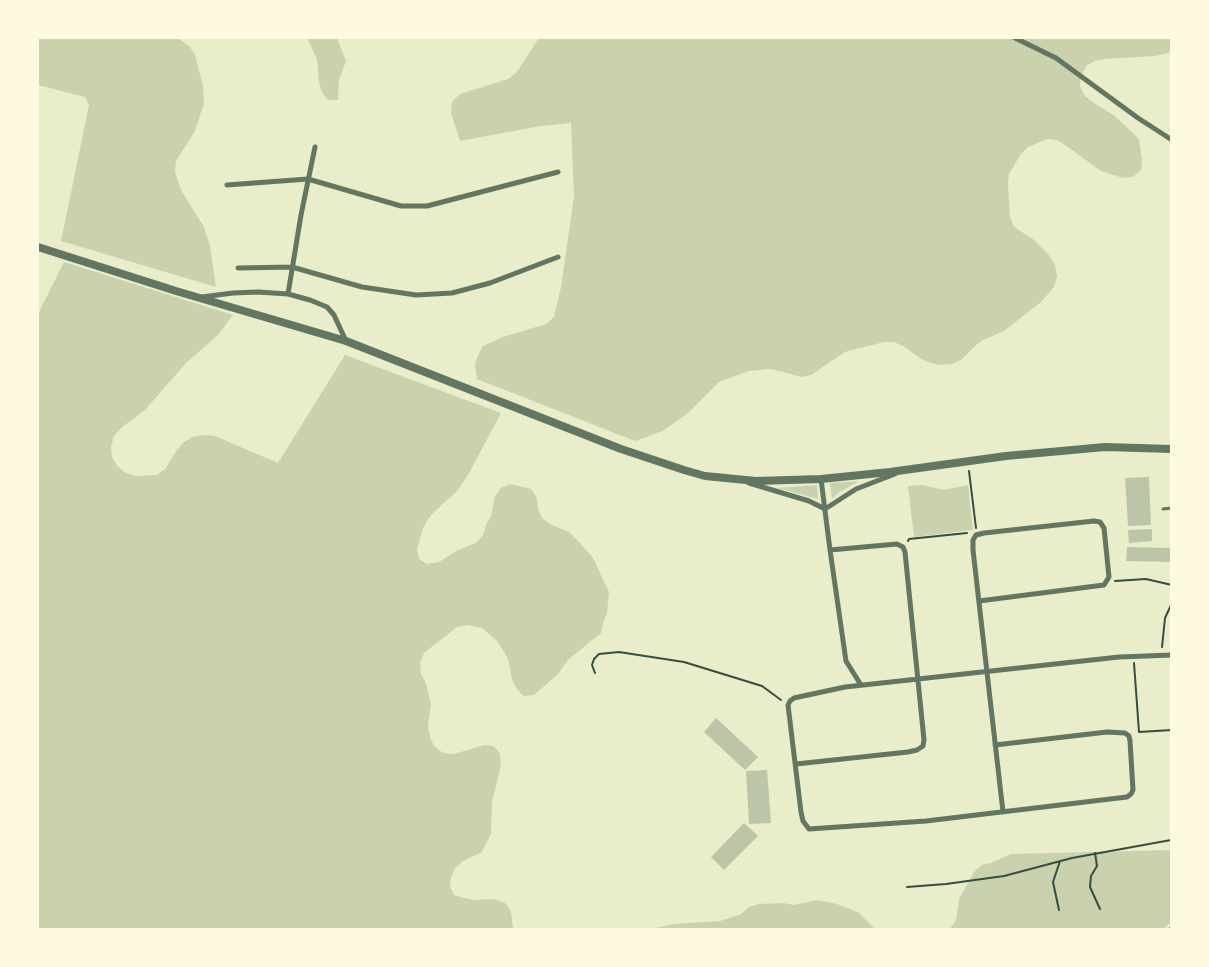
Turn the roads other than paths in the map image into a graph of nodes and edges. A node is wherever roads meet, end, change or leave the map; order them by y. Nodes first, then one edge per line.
1 (1015, 38) edge
2 (1172, 140) edge
3 (315, 147) dead end
4 (558, 172) dead end
5 (308, 179) junction
6 (227, 186) dead end
7 (38, 246) edge
8 (558, 258) dead end
9 (292, 267) junction
10 (238, 268) dead end
11 (288, 294) junction
12 (199, 298) junction
13 (346, 341) junction
14 (1172, 449) edge
15 (905, 470) junction
16 (821, 478) junction
17 (739, 480) junction
18 (1172, 508) edge
19 (825, 509) junction
20 (1163, 509) dead end
21 (830, 550) junction
22 (979, 601) junction
23 (1172, 655) edge
24 (987, 672) junction
25 (917, 680) junction
26 (861, 686) junction
27 (995, 745) junction
28 (796, 764) junction
29 (1003, 812) junction

1 - 2 street
3 - 5 street
4 - 5 street
5 - 6 street
5 - 9 street
7 - 12 street
8 - 9 street
9 - 10 street
9 - 11 street
11 - 12 street
11 - 13 street
12 - 13 street
13 - 17 street
14 - 15 street
15 - 16 street
15 - 19 street
16 - 17 street
16 - 19 street
17 - 19 street
18 - 20 lane
19 - 21 street
21 - 25 street
21 - 26 street
22 - 22 street
22 - 24 street
23 - 24 street
24 - 25 street
24 - 27 street
25 - 26 street
25 - 28 street
26 - 28 street
27 - 29 street
27 - 29 street
28 - 29 street

